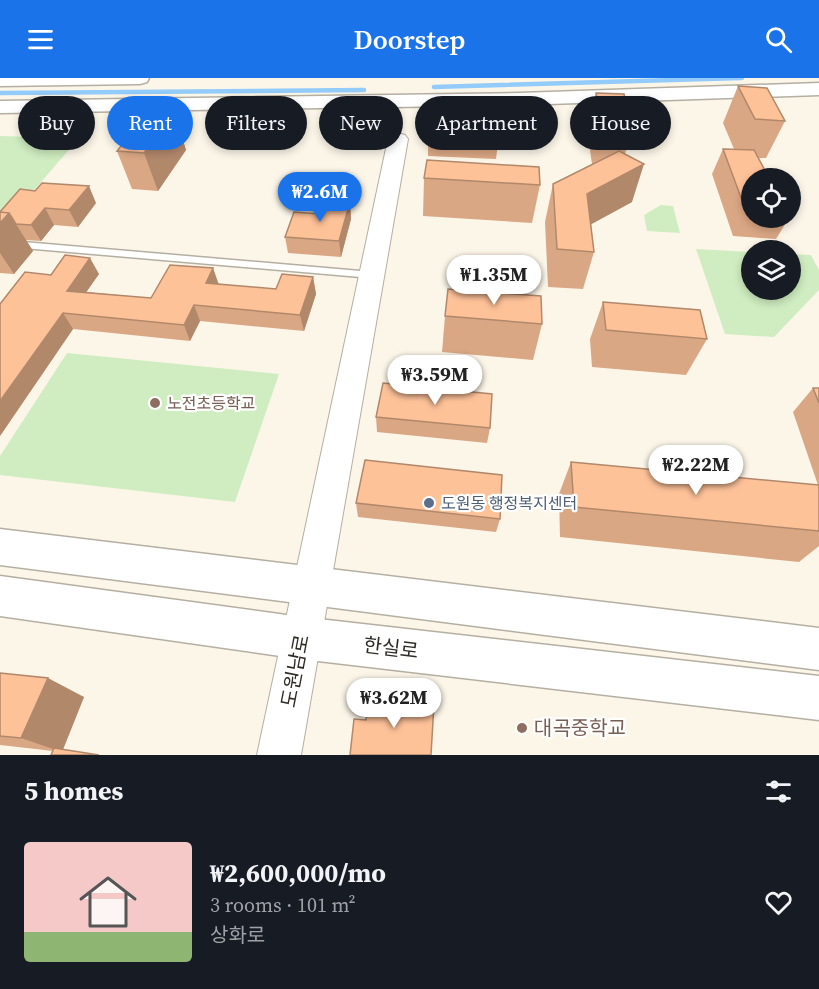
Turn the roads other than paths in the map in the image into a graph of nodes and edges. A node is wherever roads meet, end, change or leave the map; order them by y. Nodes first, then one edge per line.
1 (140, 78) edge
2 (0, 80) edge
3 (367, 81) dead end
4 (409, 83) dead end
5 (819, 88) edge
6 (375, 96) edge
7 (415, 97) edge
8 (558, 98) edge
9 (319, 102) edge
10 (0, 107) edge
11 (396, 150) edge
12 (0, 243) edge
13 (372, 275) junction
14 (0, 547) edge
15 (310, 587) junction
16 (0, 596) edge
17 (301, 638) junction
18 (819, 649) edge
19 (819, 698) edge
20 (279, 755) edge

1 - 2 main road
3 - 6 main road
4 - 7 main road
5 - 8 main road
9 - 10 main road
11 - 13 street, 도원남로
12 - 13 lane
13 - 15 street, 도원남로
14 - 15 main road
15 - 17 street, 도원남로
15 - 18 main road
16 - 17 main road, 한실로
17 - 19 main road, 한실로
17 - 20 street, 도원남로

